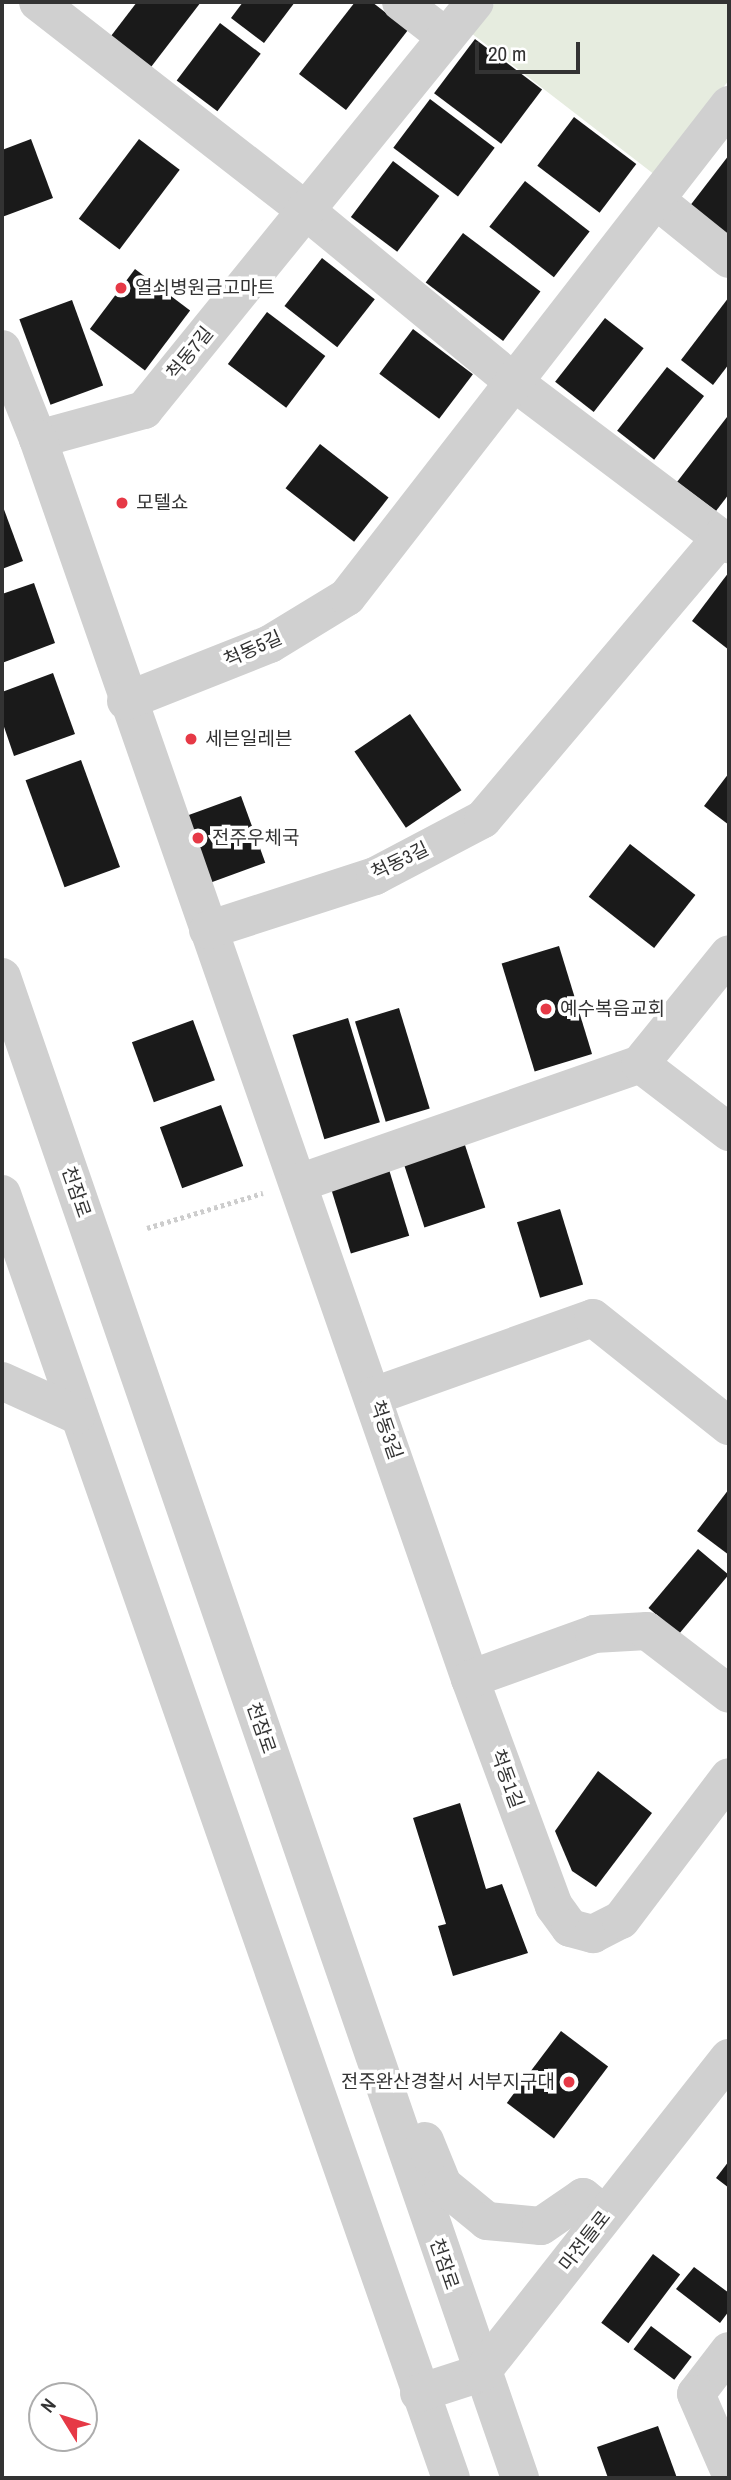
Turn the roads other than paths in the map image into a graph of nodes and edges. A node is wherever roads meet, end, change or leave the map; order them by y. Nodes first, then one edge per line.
1 (38, 2) edge
2 (401, 2) edge
3 (475, 2) edge
4 (446, 37) junction
5 (729, 105) edge
6 (656, 200) junction
7 (305, 210) junction
8 (729, 259) edge
9 (2, 349) edge
10 (515, 383) junction
11 (38, 439) junction
12 (725, 541) edge
13 (126, 701) junction
14 (208, 930) junction
15 (729, 954) edge
16 (2, 977) edge
17 (640, 1064) junction
18 (729, 1132) edge
19 (299, 1183) junction
20 (2, 1194) edge
21 (2, 1381) edge
22 (374, 1396) junction
23 (76, 1415) junction
24 (729, 1426) edge
25 (470, 1679) junction
26 (729, 1694) edge
27 (729, 1777) edge
28 (729, 2058) edge
29 (401, 2137) junction
30 (605, 2216) junction
31 (729, 2351) edge
32 (481, 2373) junction
33 (419, 2393) junction
34 (729, 2470) edge
35 (451, 2478) edge
36 (520, 2478) edge

1 - 7 street
2 - 4 street
3 - 4 street, 척동7길
4 - 7 street, 척동7길
5 - 6 street, 척동5길
6 - 8 street
6 - 10 street, 척동5길
7 - 10 street
7 - 11 street, 척동7길
9 - 11 street
10 - 12 street
10 - 13 street, 척동5길
11 - 13 street
12 - 14 street, 척동3길
13 - 14 street
14 - 19 street, 척동3길
15 - 17 street
16 - 29 street, 천잠로
17 - 18 street
17 - 19 street
19 - 22 street, 척동3길
20 - 23 street
21 - 23 street
22 - 24 street
22 - 25 street, 척동3길
23 - 33 street
25 - 26 street
25 - 27 street, 척동1길
28 - 30 street, 마전들로
29 - 30 street
29 - 32 street, 천잠로
30 - 32 street, 마전들로
31 - 34 street
32 - 33 street
32 - 36 street, 천잠로
33 - 35 street

